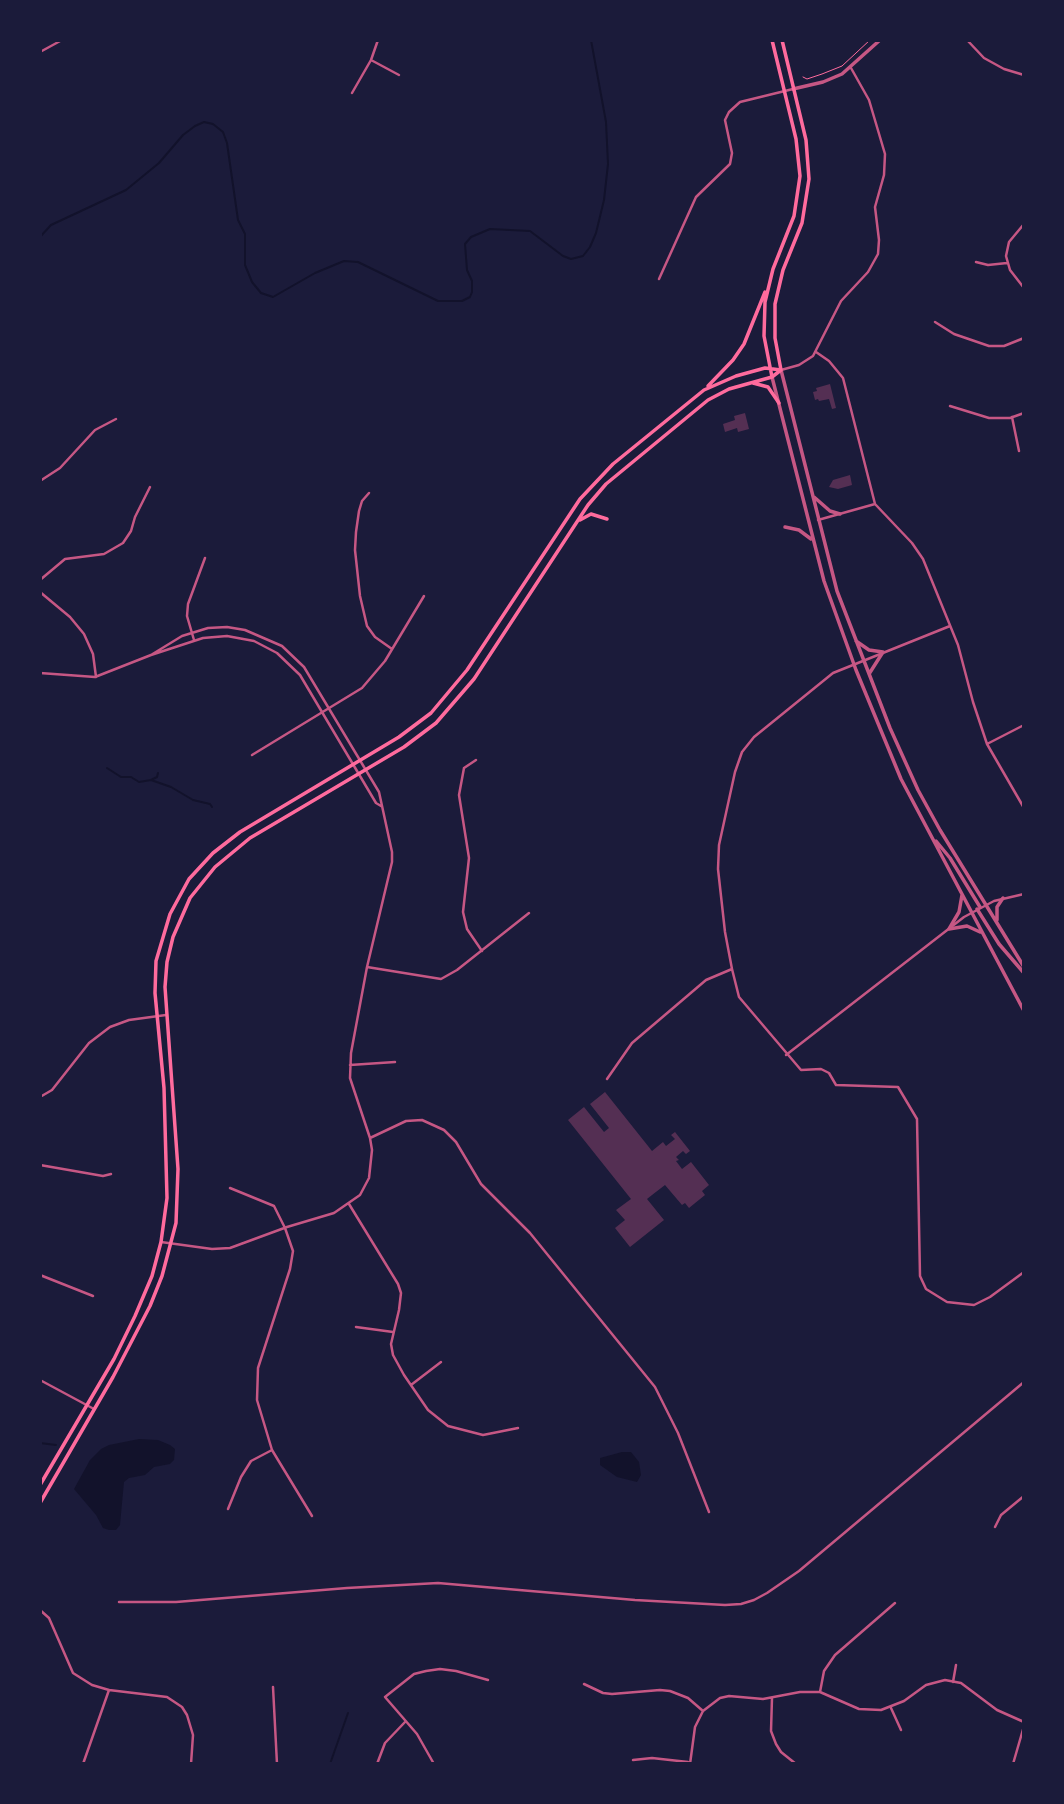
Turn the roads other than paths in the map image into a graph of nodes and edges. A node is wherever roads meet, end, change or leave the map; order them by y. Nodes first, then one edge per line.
1 (62, 40) edge
2 (378, 40) edge
3 (772, 40) edge
4 (782, 40) edge
5 (880, 40) edge
6 (967, 40) edge
7 (40, 52) edge
8 (371, 60) junction
9 (851, 68) junction
10 (399, 75) dead end
11 (1024, 75) edge
12 (793, 89) junction
13 (784, 91) junction
14 (352, 93) dead end
15 (1024, 224) edge
16 (976, 262) dead end
17 (1007, 263) junction
18 (659, 279) dead end
19 (770, 281) junction
20 (1024, 288) edge
21 (935, 322) dead end
22 (1024, 338) edge
23 (816, 352) junction
24 (770, 368) junction
25 (781, 370) junction
26 (772, 377) junction
27 (750, 383) junction
28 (704, 390) junction
29 (779, 404) junction
30 (950, 406) dead end
31 (1024, 413) edge
32 (1012, 417) junction
33 (116, 419) dead end
34 (1019, 451) dead end
35 (40, 481) edge
36 (150, 487) dead end
37 (369, 493) dead end
38 (812, 496) junction
39 (875, 504) junction
40 (841, 514) junction
41 (607, 519) dead end
42 (818, 520) junction
43 (573, 527) junction
44 (785, 527) dead end
45 (813, 541) junction
46 (205, 558) dead end
47 (40, 580) edge
48 (40, 592) edge
49 (424, 596) dead end
50 (950, 626) junction
51 (191, 633) junction
52 (194, 640) junction
53 (854, 640) junction
54 (392, 649) junction
55 (883, 652) junction
56 (151, 655) junction
57 (862, 660) junction
58 (853, 664) junction
59 (40, 673) edge
60 (869, 675) junction
61 (96, 677) junction
62 (330, 709) junction
63 (322, 713) junction
64 (1024, 725) edge
65 (987, 744) junction
66 (252, 755) dead end
67 (360, 759) junction
68 (476, 760) dead end
69 (352, 763) junction
70 (366, 770) junction
71 (358, 774) junction
72 (382, 808) junction
73 (1024, 808) edge
74 (932, 837) junction
75 (961, 893) junction
76 (1024, 894) edge
77 (1003, 898) junction
78 (986, 904) junction
79 (979, 908) junction
80 (529, 913) dead end
81 (971, 913) junction
82 (999, 925) junction
83 (949, 929) junction
84 (982, 933) junction
85 (482, 951) junction
86 (366, 967) junction
87 (1024, 967) edge
88 (732, 969) junction
89 (1024, 973) edge
90 (1024, 1012) edge
91 (166, 1015) junction
92 (158, 1016) junction
93 (786, 1055) junction
94 (395, 1062) dead end
95 (350, 1065) junction
96 (607, 1079) dead end
97 (40, 1097) edge
98 (370, 1138) junction
99 (40, 1166) edge
100 (111, 1174) dead end
101 (230, 1188) dead end
102 (349, 1204) junction
103 (285, 1228) junction
104 (161, 1242) junction
105 (170, 1243) junction
106 (1024, 1272) edge
107 (40, 1275) edge
108 (93, 1296) dead end
109 (356, 1326) dead end
110 (393, 1332) junction
111 (441, 1362) dead end
112 (40, 1380) edge
113 (1024, 1381) edge
114 (411, 1385) junction
115 (87, 1405) junction
116 (94, 1409) junction
117 (518, 1428) dead end
118 (272, 1450) junction
119 (40, 1485) edge
120 (1024, 1496) edge
121 (40, 1503) edge
122 (228, 1509) dead end
123 (709, 1512) dead end
124 (312, 1516) dead end
125 (995, 1527) dead end
126 (119, 1602) dead end
127 (895, 1604) dead end
128 (40, 1610) edge
129 (956, 1665) dead end
130 (488, 1680) dead end
131 (953, 1682) junction
132 (584, 1684) dead end
133 (273, 1687) dead end
134 (109, 1690) junction
135 (820, 1692) junction
136 (772, 1698) junction
137 (891, 1708) junction
138 (703, 1710) junction
139 (405, 1722) junction
140 (1024, 1724) edge
141 (901, 1730) dead end
142 (633, 1759) dead end
143 (690, 1763) edge
144 (83, 1764) edge
145 (191, 1764) edge
146 (277, 1764) edge
147 (377, 1764) edge
148 (434, 1764) edge
149 (796, 1764) edge
150 (1013, 1764) edge

1 - 7 street
2 - 8 street
3 - 13 main road
4 - 12 main road
5 - 9 street
6 - 11 street
8 - 10 street
8 - 14 street
9 - 12 street
9 - 23 street
12 - 13 street
12 - 25 main road
13 - 18 street
13 - 19 main road
15 - 17 street
16 - 17 street
17 - 20 street
19 - 24 main road
19 - 28 main road
21 - 22 street
23 - 25 street
23 - 39 street
24 - 25 main road
24 - 26 main road
24 - 28 main road
25 - 26 main road
25 - 38 street
26 - 27 main road
26 - 29 street
27 - 29 main road
27 - 43 main road
28 - 67 main road
29 - 45 street
30 - 32 street
31 - 32 street
32 - 34 street
33 - 35 street
36 - 47 street
37 - 54 street
38 - 40 street
38 - 42 street
39 - 40 street
39 - 50 street
40 - 42 street
41 - 43 main road
42 - 53 street
43 - 70 main road
44 - 45 street
45 - 58 street
46 - 51 street
48 - 61 street
49 - 54 street
50 - 55 street
50 - 65 street
51 - 52 street
51 - 56 street
51 - 62 street
52 - 56 street
52 - 63 street
53 - 55 street
53 - 57 street
54 - 62 street
55 - 57 street
55 - 60 street
56 - 61 street
57 - 58 street
57 - 60 street
58 - 74 street
58 - 88 street
59 - 61 street
60 - 78 street
62 - 63 street
62 - 67 street
63 - 66 street
63 - 69 street
64 - 65 street
65 - 73 street
67 - 69 main road
67 - 70 street
68 - 85 street
69 - 71 street
69 - 92 main road
70 - 71 main road
70 - 72 street
71 - 72 street
71 - 91 main road
72 - 86 street
74 - 75 street
74 - 79 street
75 - 81 street
75 - 83 street
76 - 77 street
77 - 78 street
77 - 82 street
78 - 79 street
78 - 82 street
79 - 81 street
79 - 89 street
80 - 85 street
81 - 83 street
81 - 84 street
82 - 87 street
83 - 84 street
83 - 93 street
84 - 90 street
85 - 86 street
86 - 95 street
88 - 93 street
88 - 96 street
91 - 92 street
91 - 105 main road
92 - 97 street
92 - 104 main road
93 - 106 street
94 - 95 street
95 - 98 street
98 - 102 street
98 - 123 street
99 - 100 street
101 - 103 street
102 - 103 street
102 - 110 street
103 - 105 street
103 - 118 street
104 - 105 street
104 - 115 main road
105 - 116 main road
107 - 108 street
109 - 110 street
110 - 114 street
111 - 114 street
112 - 115 street
113 - 126 street
114 - 117 street
115 - 116 street
115 - 119 main road
116 - 121 main road
118 - 122 street
118 - 124 street
120 - 125 street
127 - 135 street
128 - 134 street
129 - 131 street
130 - 139 street
131 - 137 street
131 - 140 street
132 - 138 street
133 - 146 street
134 - 144 street
134 - 145 street
135 - 136 street
135 - 137 street
136 - 138 street
136 - 149 street
137 - 141 street
138 - 143 street
139 - 147 street
139 - 148 street
140 - 150 street
142 - 143 street

